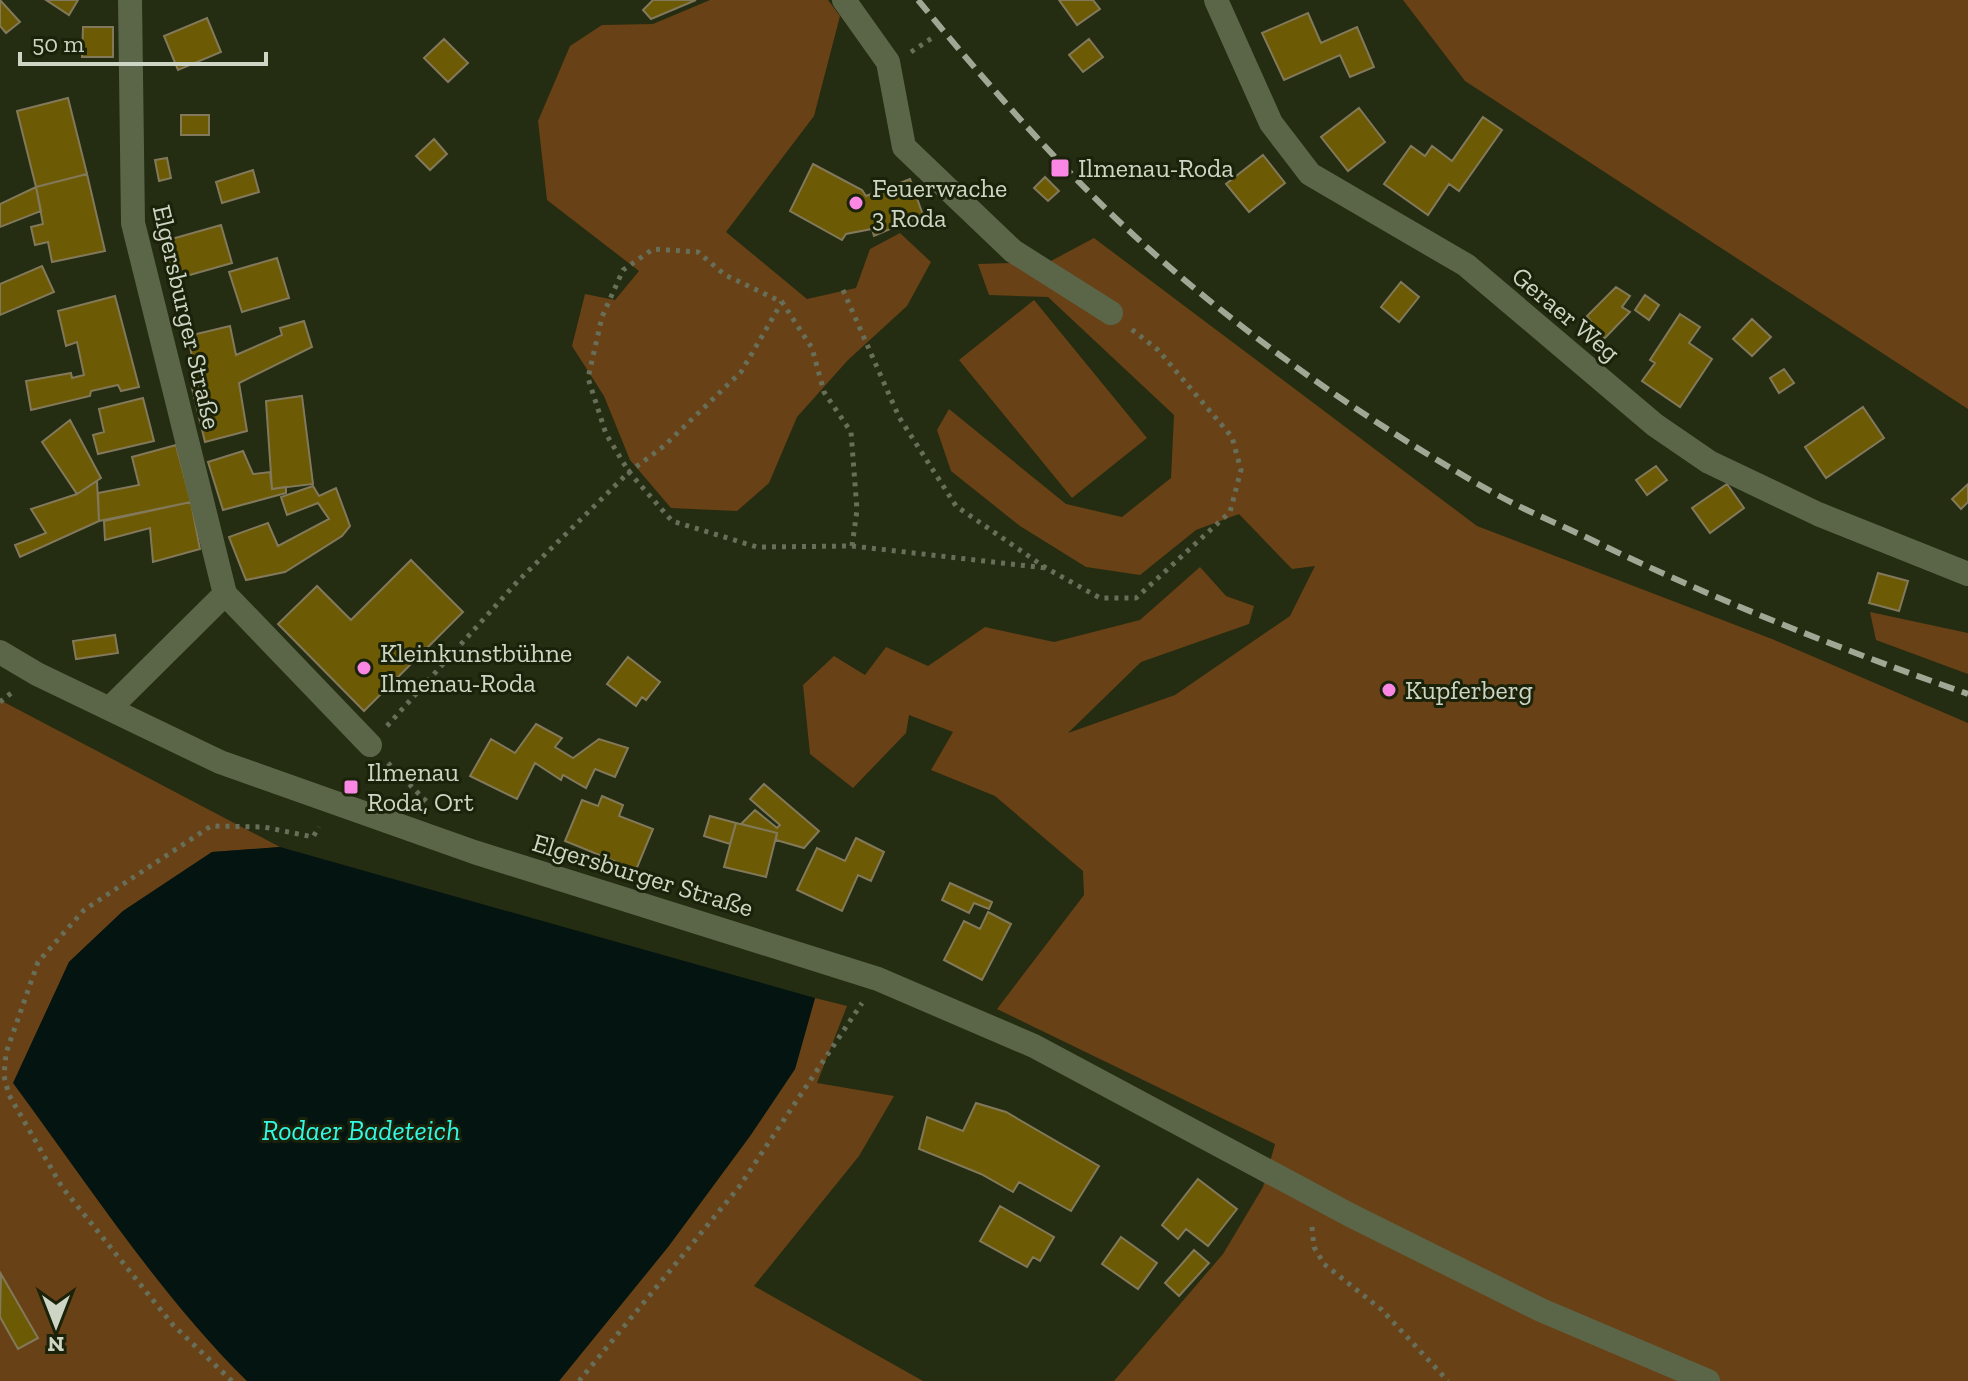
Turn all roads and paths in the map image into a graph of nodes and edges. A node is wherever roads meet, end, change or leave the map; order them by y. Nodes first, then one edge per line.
1 (130, 0) edge
2 (844, 0) edge
3 (1216, 0) edge
4 (935, 36) dead end
5 (927, 43) dead end
6 (843, 290) dead end
7 (782, 302) junction
8 (1111, 313) joint
9 (629, 472) junction
10 (852, 546) junction
11 (1046, 568) junction
12 (1968, 574) edge
13 (225, 594) junction
14 (0, 652) edge
15 (110, 708) junction
16 (370, 745) junction
17 (433, 809) dead end
18 (317, 832) dead end
19 (878, 979) junction
20 (1310, 1193) junction
21 (232, 1381) edge
22 (579, 1381) edge
23 (1448, 1381) edge
24 (1708, 1381) edge

1 - 13 street, Elgersburger Straße
2 - 8 street
3 - 12 street, Geraer Weg
4 - 5 path
6 - 11 path
7 - 9 path
7 - 9 path
7 - 10 path
8 - 11 path
9 - 10 path
9 - 16 path
10 - 11 path
13 - 15 street
13 - 16 street, Elgersburger Straße
14 - 15 street, Elgersburger Straße
15 - 19 street, Elgersburger Straße
16 - 17 path
18 - 21 path
19 - 20 street, Elgersburger Straße
19 - 22 path
20 - 23 path
20 - 24 street, Elgersburger Straße

